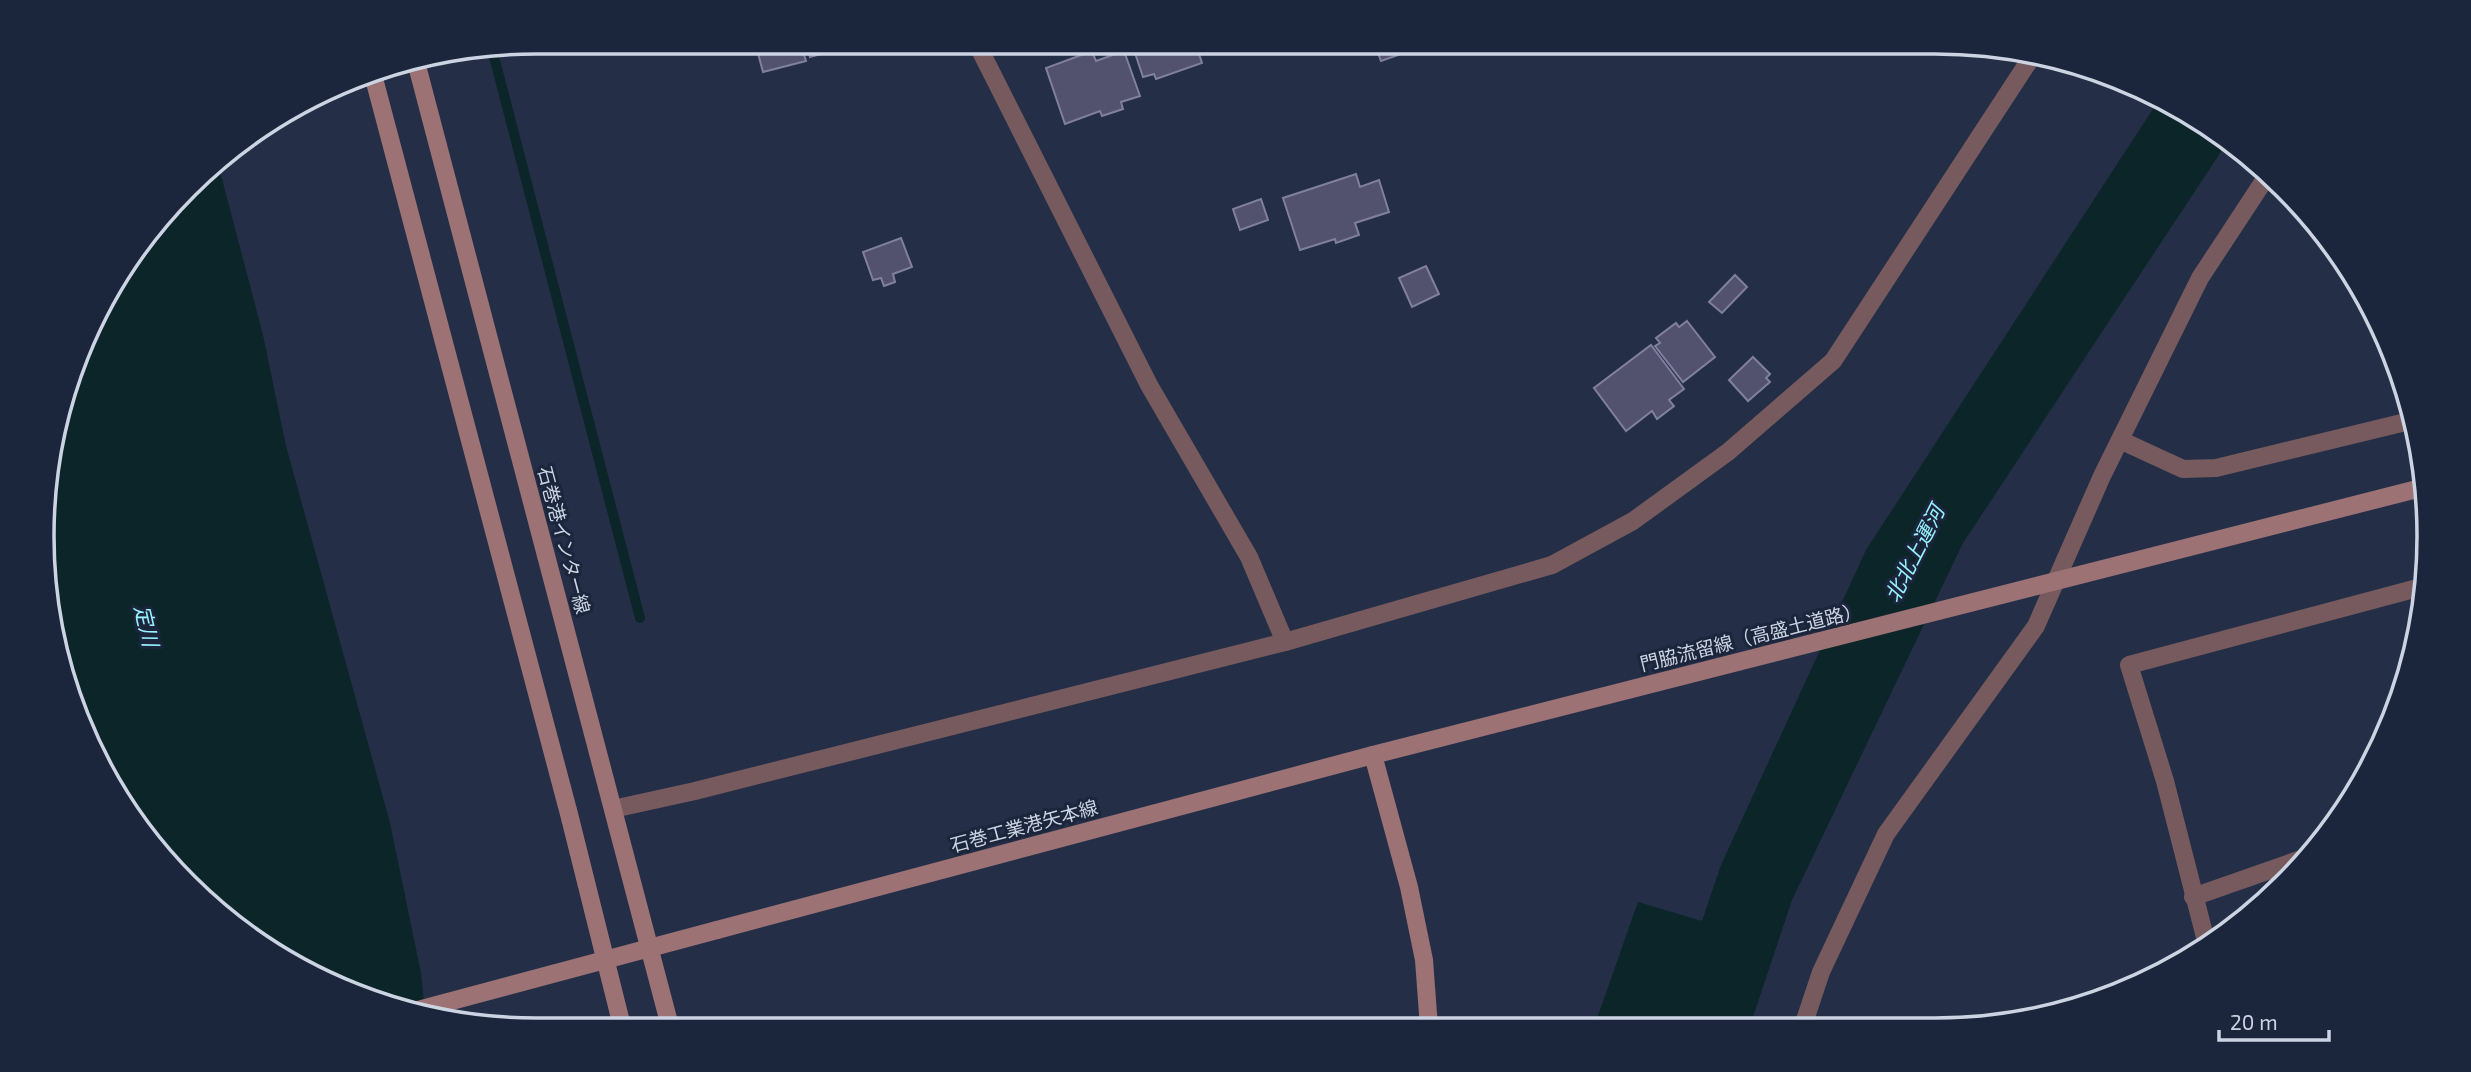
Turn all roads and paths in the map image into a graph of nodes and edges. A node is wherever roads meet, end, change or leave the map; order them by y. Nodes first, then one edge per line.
1 (982, 54) edge
2 (2027, 64) edge
3 (418, 69) edge
4 (375, 82) edge
5 (2263, 183) edge
6 (2402, 422) edge
7 (2120, 440) junction
8 (2415, 490) edge
9 (2056, 580) junction
10 (2414, 589) edge
11 (1285, 642) junction
12 (1373, 755) junction
13 (613, 809) junction
14 (2288, 864) edge
15 (2193, 897) junction
16 (2204, 936) edge
17 (433, 1006) edge
18 (620, 1018) edge
19 (668, 1018) edge
20 (1428, 1018) edge
21 (1806, 1018) edge

1 - 11 street
2 - 11 street
3 - 13 main road, 石巻港インター線
4 - 18 main road
5 - 7 street
6 - 7 street
7 - 9 street
8 - 9 main road, 門脇流留線（高盛土道路）
9 - 12 main road, 門脇流留線（高盛土道路）
9 - 21 street
10 - 15 street
11 - 13 street
12 - 17 main road, 石巻工業港矢本線, bridge
12 - 20 main road
13 - 19 main road, 石巻港インター線
14 - 15 street
15 - 16 street

